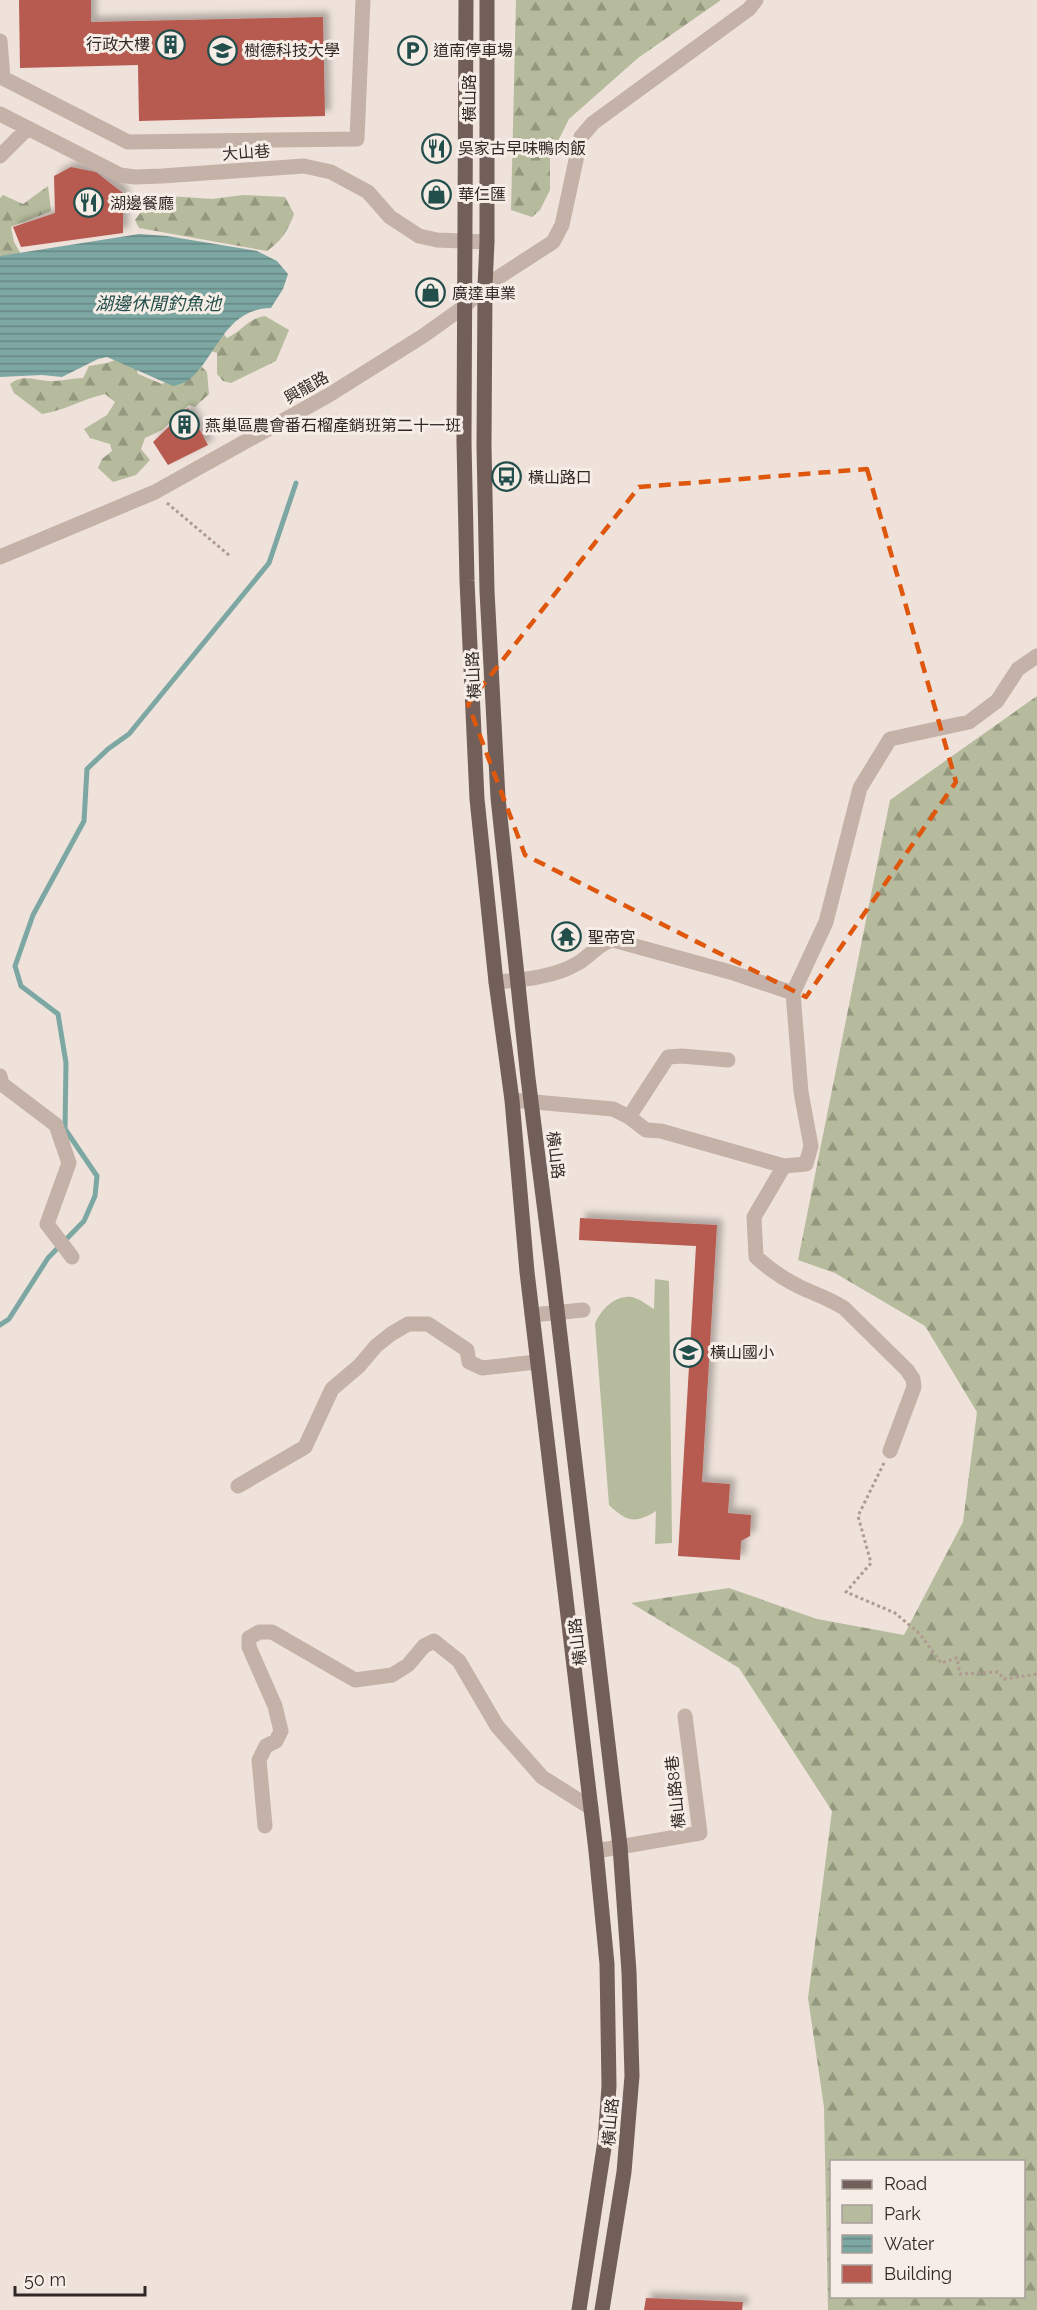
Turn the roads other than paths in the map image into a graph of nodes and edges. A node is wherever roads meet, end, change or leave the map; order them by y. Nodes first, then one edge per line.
1 (363, 0) edge
2 (466, 0) edge
3 (487, 0) edge
4 (756, 0) edge
5 (0, 41) edge
6 (0, 114) edge
7 (28, 128) junction
8 (0, 156) edge
9 (466, 242) junction
10 (488, 242) junction
11 (485, 286) junction
12 (465, 306) junction
13 (0, 557) edge
14 (1037, 656) edge
15 (518, 980) junction
16 (496, 982) junction
17 (793, 993) junction
18 (728, 1060) dead end
19 (0, 1076) edge
20 (512, 1100) junction
21 (532, 1101) junction
22 (629, 1117) junction
23 (784, 1166) junction
24 (72, 1257) dead end
25 (583, 1310) dead end
26 (557, 1312) junction
27 (532, 1315) junction
28 (537, 1362) junction
29 (890, 1451) road end
30 (238, 1486) dead end
31 (685, 1716) dead end
32 (591, 1808) junction
33 (265, 1826) dead end
34 (620, 1846) junction
35 (596, 1851) junction
36 (579, 2310) edge
37 (602, 2310) edge

1 - 5 street
2 - 9 main road, 橫山路
3 - 10 main road, 橫山路
4 - 11 street, 興龍路
6 - 7 street, 大山巷
7 - 8 street
7 - 9 street, 大山巷
9 - 10 street, 大山巷
9 - 12 main road, 橫山路
10 - 11 main road, 橫山路
11 - 12 street, 興龍路
11 - 15 main road, 橫山路
12 - 13 street, 興龍路
12 - 16 main road, 橫山路
14 - 17 street
15 - 16 street
15 - 17 street
15 - 21 main road, 橫山路
16 - 20 main road, 橫山路
17 - 23 street
18 - 22 street
19 - 24 street
20 - 21 street
20 - 27 main road, 橫山路
21 - 22 street
21 - 26 main road, 橫山路
22 - 23 street
23 - 29 street
25 - 26 street
26 - 27 street
26 - 34 main road, 橫山路
27 - 28 main road, 橫山路
28 - 30 street
28 - 32 main road, 橫山路
31 - 34 street, 橫山路8巷
32 - 33 street
32 - 35 main road, 橫山路
34 - 35 street, 橫山路8巷
34 - 37 main road, 橫山路
35 - 36 main road, 橫山路

